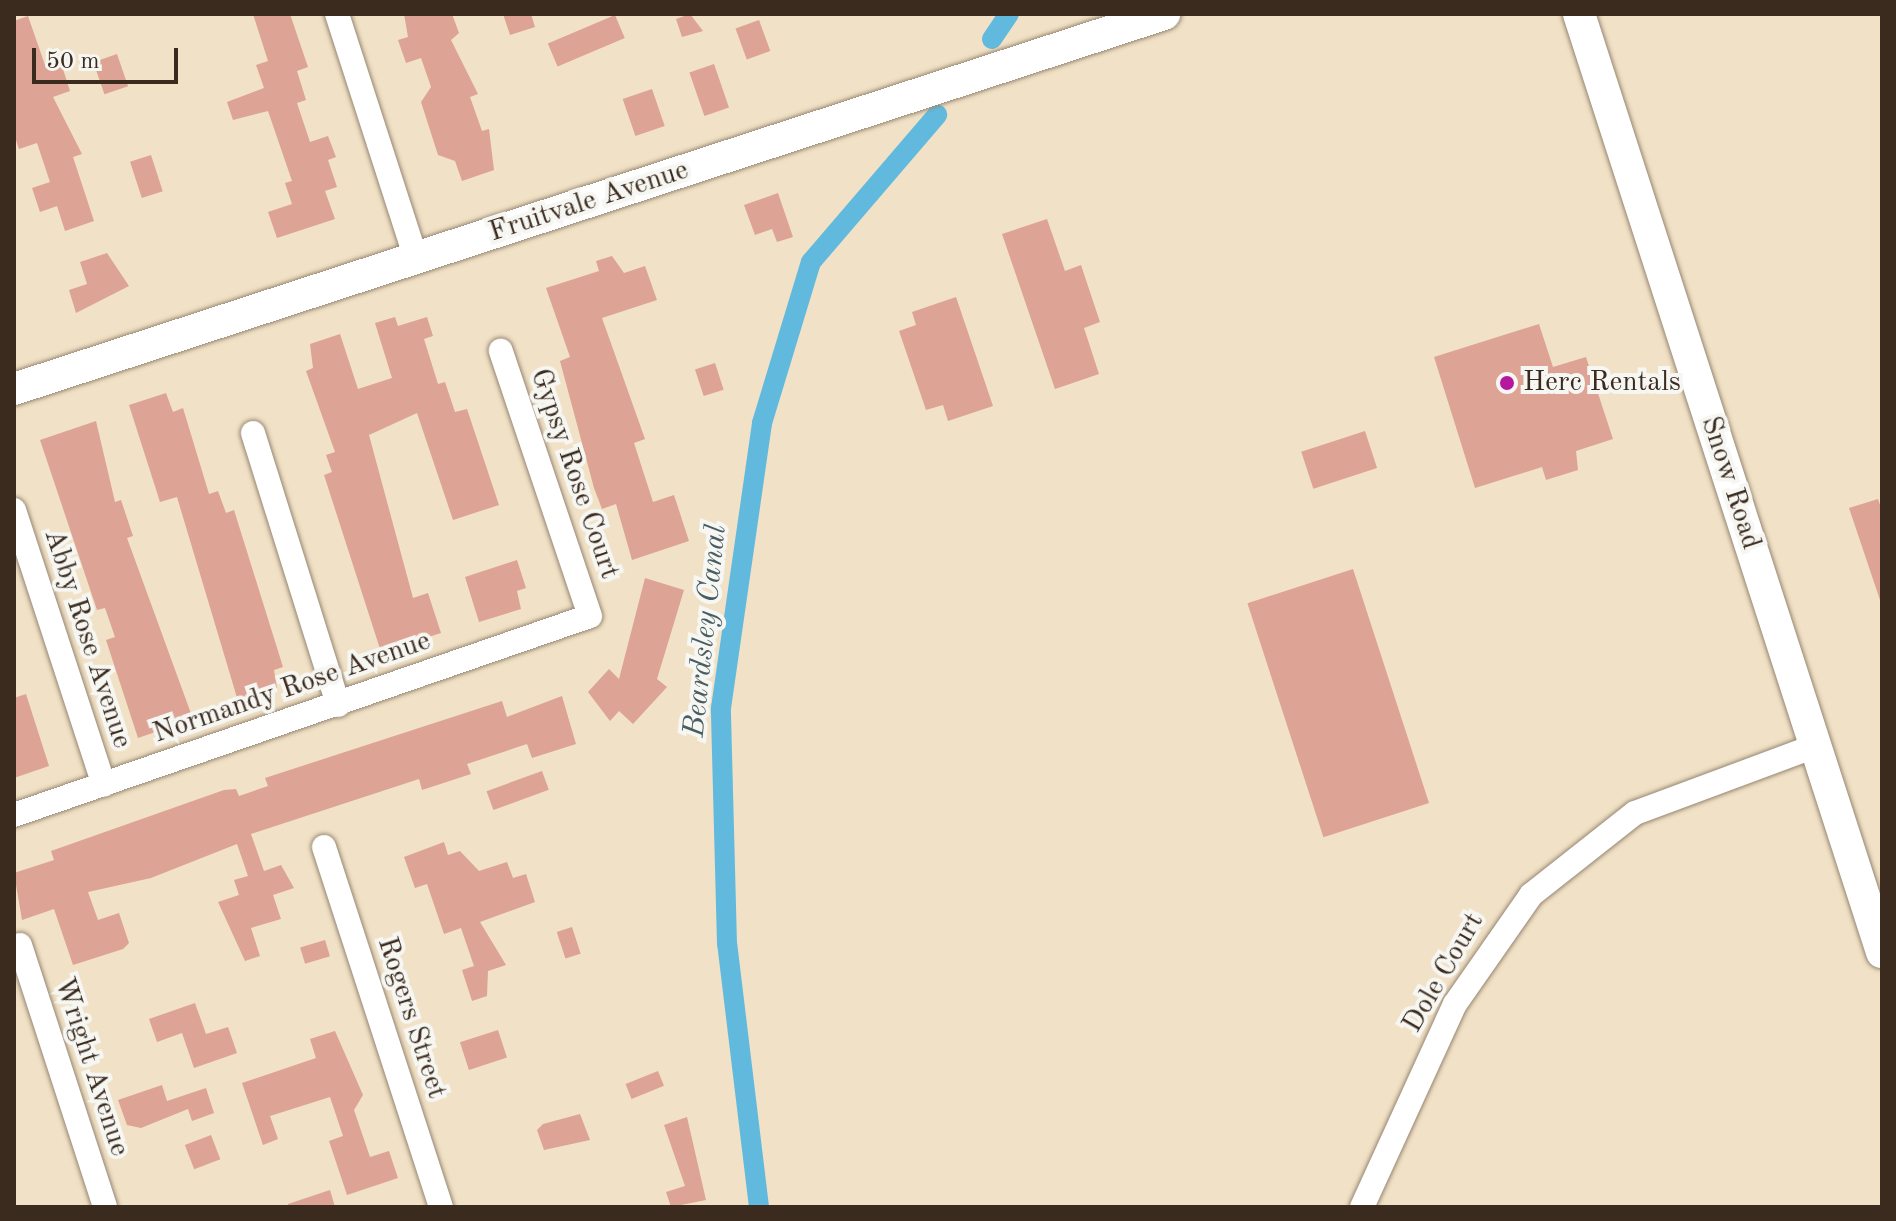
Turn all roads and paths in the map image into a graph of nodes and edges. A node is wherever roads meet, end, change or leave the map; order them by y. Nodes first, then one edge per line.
1 (337, 14) edge
2 (1164, 14) edge
3 (1579, 14) edge
4 (416, 258) junction
5 (501, 351) dead end
6 (14, 389) edge
7 (253, 433) dead end
8 (14, 510) edge
9 (590, 616) joint
10 (338, 705) junction
11 (1815, 746) junction
12 (104, 785) junction
13 (14, 815) edge
14 (324, 847) dead end
15 (20, 945) dead end
16 (1882, 952) edge
17 (105, 1207) edge
18 (441, 1207) edge
19 (1362, 1207) edge

1 - 4 street
2 - 4 main road, Fruitvale Avenue
3 - 11 main road, Snow Road
4 - 6 main road, Fruitvale Avenue
5 - 9 street, Gypsy Rose Court
7 - 10 street
8 - 12 street, Abby Rose Avenue
9 - 10 street, Normandy Rose Avenue
10 - 12 street, Normandy Rose Avenue
11 - 16 main road, Snow Road
11 - 19 street, Dole Court
12 - 13 street, Normandy Rose Avenue
14 - 18 street, Rogers Street
15 - 17 street, Wright Avenue

